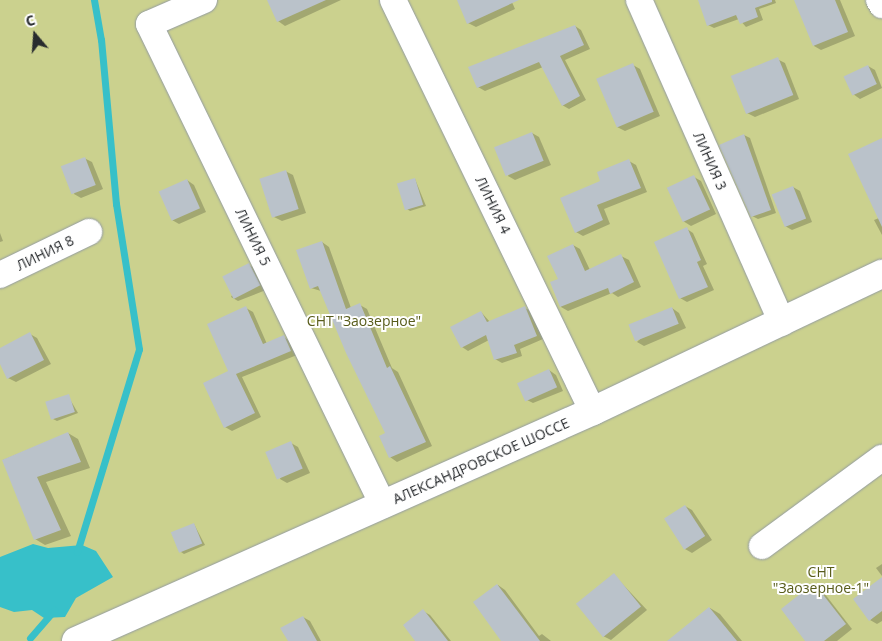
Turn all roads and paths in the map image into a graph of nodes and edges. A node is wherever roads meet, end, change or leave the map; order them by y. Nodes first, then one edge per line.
1 (204, 0) edge
2 (393, 0) edge
3 (638, 0) edge
4 (880, 0) edge
5 (882, 5) edge
6 (89, 232) dead end
7 (882, 274) edge
8 (0, 275) edge
9 (782, 323) junction
10 (593, 411) junction
11 (882, 458) edge
12 (383, 505) junction
13 (762, 546) dead end
14 (76, 641) edge

1 - 12 street, ЛИНИЯ 5
2 - 10 street, ЛИНИЯ 4
3 - 9 street, ЛИНИЯ 3
4 - 5 street
6 - 8 street, ЛИНИЯ 8
7 - 9 street, АЛЕКСАНДРОВСКОЕ ШОССЕ
9 - 10 street, АЛЕКСАНДРОВСКОЕ ШОССЕ
10 - 12 street, АЛЕКСАНДРОВСКОЕ ШОССЕ
11 - 13 street
12 - 14 street, АЛЕКСАНДРОВСКОЕ ШОССЕ

